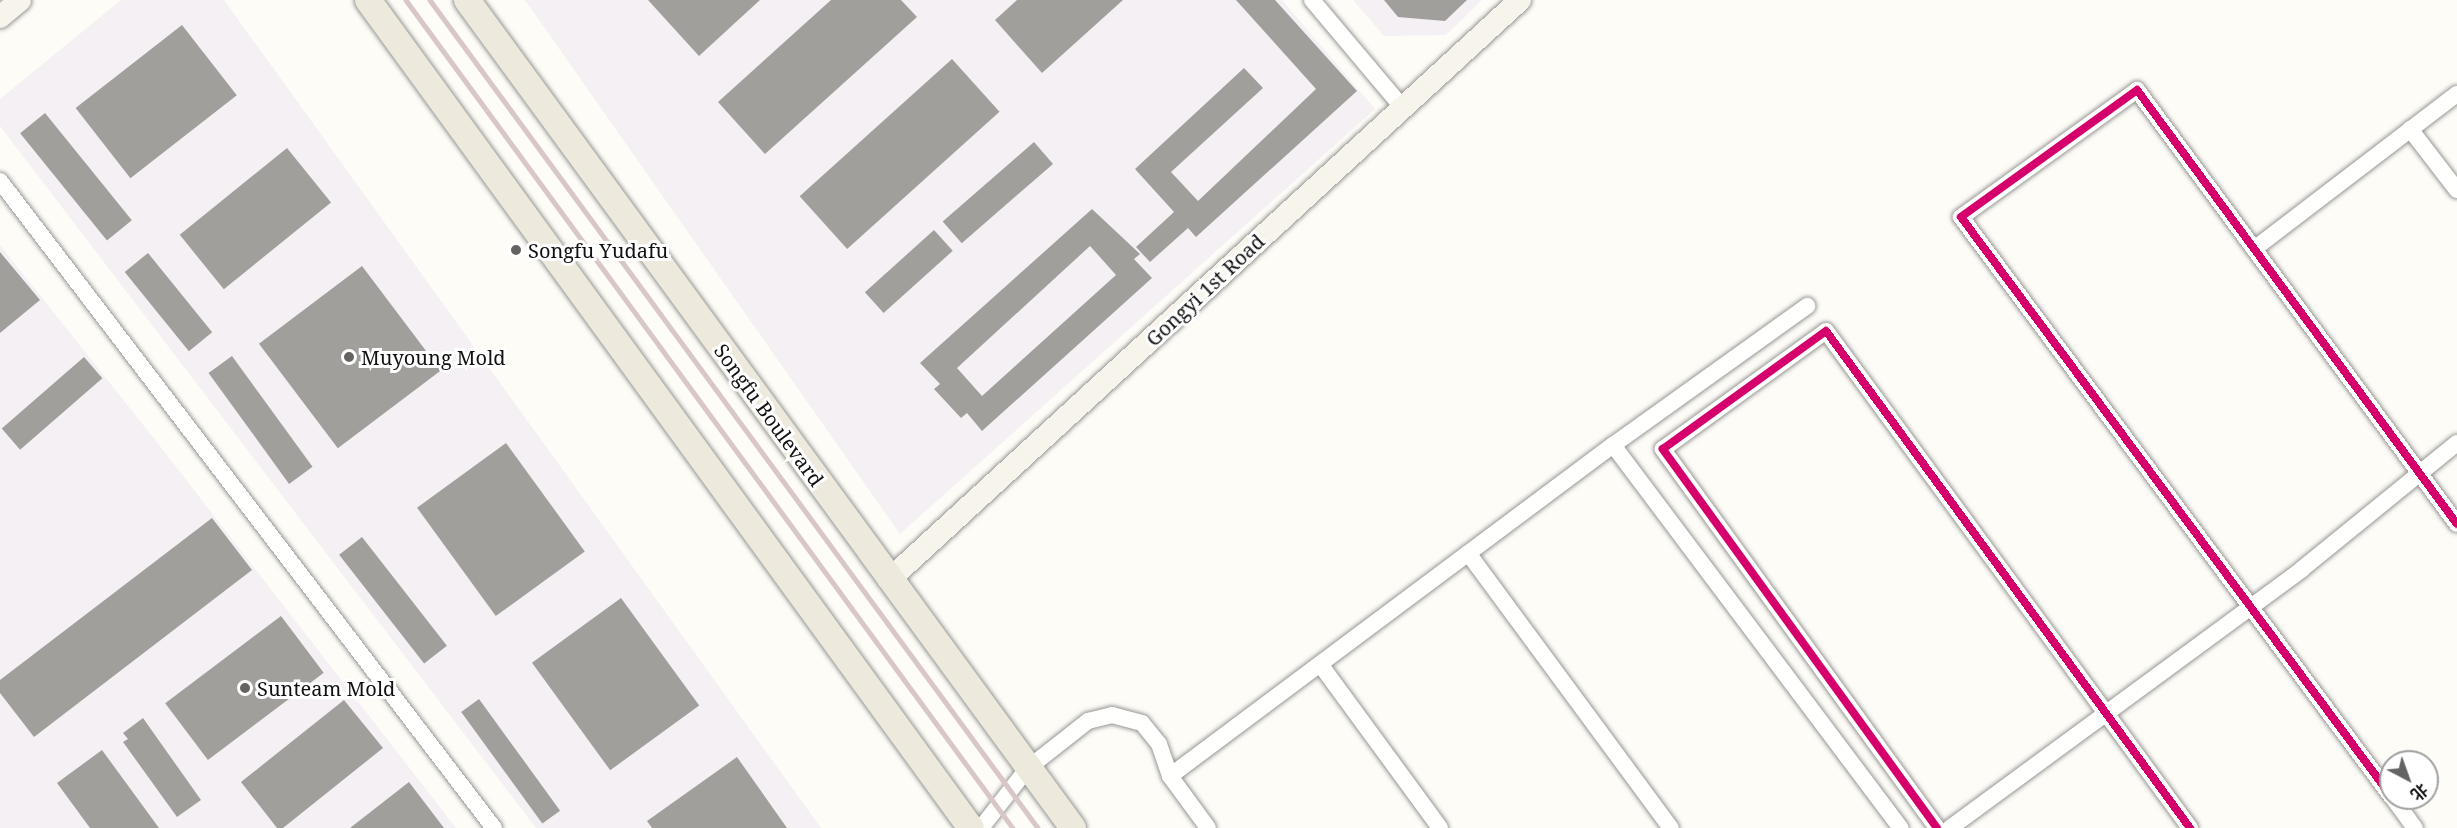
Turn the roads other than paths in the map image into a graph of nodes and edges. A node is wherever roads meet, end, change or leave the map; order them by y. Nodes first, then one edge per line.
1 (20, 0) edge
2 (368, 0) edge
3 (467, 0) edge
4 (1312, 0) edge
5 (1520, 0) edge
6 (0, 17) edge
7 (2457, 94) edge
8 (1403, 108) junction
9 (2410, 129) junction
10 (0, 181) edge
11 (2457, 190) edge
12 (2254, 249) junction
13 (1808, 306) dead end
14 (2457, 443) edge
15 (1613, 445) junction
16 (2419, 473) junction
17 (2457, 524) edge
18 (1468, 553) junction
19 (889, 580) junction
20 (2252, 606) junction
21 (1320, 664) junction
22 (2109, 711) junction
23 (1027, 769) junction
24 (1170, 776) junction
25 (2379, 779) edge
26 (2402, 810) edge
27 (494, 828) edge
28 (971, 828) edge
29 (981, 828) edge
30 (1073, 828) edge
31 (1208, 828) edge
32 (1440, 828) edge
33 (1671, 828) edge
34 (1901, 828) edge
35 (1937, 828) edge
36 (1950, 828) edge
37 (2190, 828) edge
38 (2415, 828) edge

1 - 6 street
2 - 28 main road
3 - 19 main road, Songfu Boulevard
4 - 8 street
5 - 8 street, Gongyi 1st Road
7 - 9 street
8 - 19 street, Gongyi 1st Road
9 - 11 street
9 - 12 street
10 - 27 street
12 - 16 street
12 - 20 street
13 - 15 street
14 - 16 street
15 - 18 street
15 - 34 street
16 - 17 street
16 - 20 street
18 - 21 street
18 - 33 street
19 - 23 main road, Songfu Boulevard
20 - 22 street
20 - 25 street
21 - 24 street
21 - 32 street
22 - 35 street
22 - 36 street
22 - 37 street
23 - 24 street
23 - 29 street
23 - 30 main road, Songfu Boulevard
24 - 31 street
26 - 38 street

